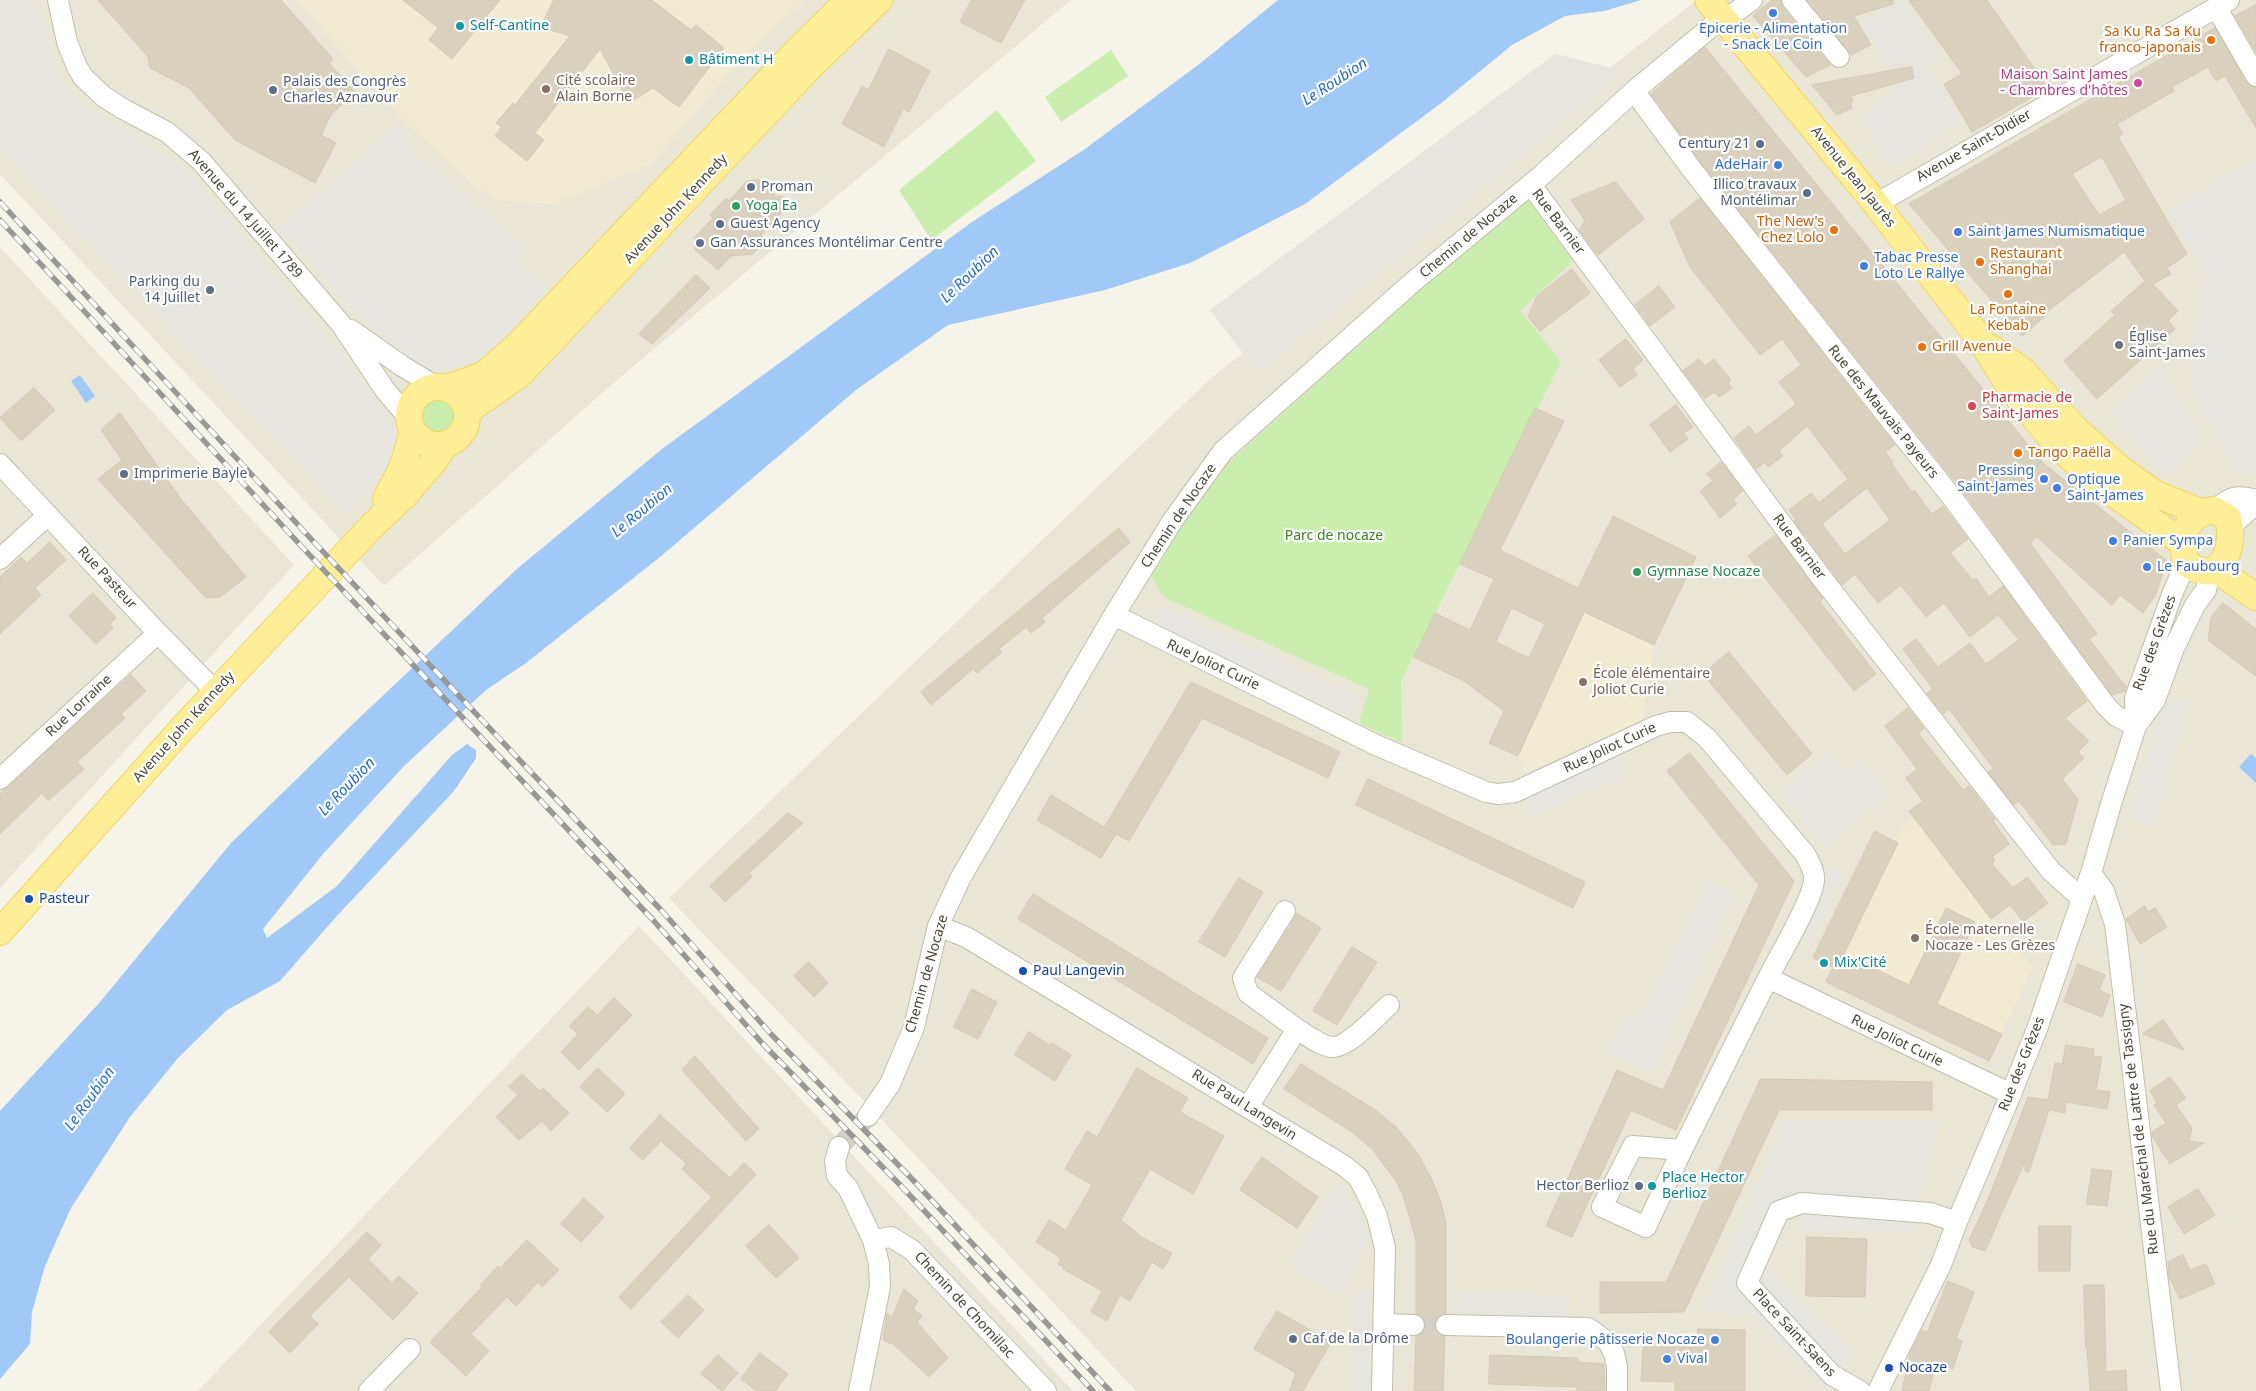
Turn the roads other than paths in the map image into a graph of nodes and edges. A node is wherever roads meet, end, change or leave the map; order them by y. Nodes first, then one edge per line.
1 (58, 0) edge
2 (848, 0) edge
3 (879, 0) edge
4 (1752, 0) edge
5 (1792, 0) edge
6 (2223, 4) edge
7 (1719, 12) edge
8 (1839, 57) dead end
9 (2256, 76) edge
10 (1634, 91) junction
11 (1531, 185) junction
12 (1876, 204) junction
13 (341, 324) junction
14 (1980, 339) junction
15 (441, 387) junction
16 (467, 411) junction
17 (411, 425) junction
18 (444, 445) junction
19 (0, 464) edge
20 (2256, 500) edge
21 (48, 515) junction
22 (372, 526) junction
23 (2216, 540) junction
24 (2185, 553) junction
25 (0, 559) edge
26 (2256, 584) edge
27 (2256, 597) edge
28 (1114, 615) junction
29 (158, 634) junction
30 (216, 692) junction
31 (2136, 726) junction
32 (0, 779) edge
33 (2091, 873) junction
34 (2081, 898) junction
35 (1285, 911) dead end
36 (938, 926) junction
37 (0, 932) edge
38 (1768, 978) junction
39 (1389, 1005) dead end
40 (1297, 1029) junction
41 (2011, 1094) junction
42 (1248, 1108) junction
43 (868, 1116) tunnel mouth
44 (1682, 1150) dead end
45 (837, 1154) dead end
46 (1957, 1222) junction
47 (873, 1240) junction
48 (1384, 1324) junction
49 (1414, 1325) tunnel mouth
50 (1446, 1325) tunnel mouth
51 (410, 1349) dead end
52 (369, 1391) edge
53 (859, 1391) edge
54 (1046, 1391) edge
55 (1382, 1391) edge
56 (1616, 1391) edge
57 (1860, 1391) edge
58 (1878, 1391) edge
59 (2171, 1391) edge

1 - 13 street, Avenue du 14 Juillet 1789
2 - 15 main road, Avenue John Kennedy
3 - 16 main road, Avenue John Kennedy
4 - 7 street, Chemin de Nocaze
5 - 8 street
6 - 9 street
6 - 12 street, Avenue Saint-Didier
7 - 10 street, Chemin de Nocaze
7 - 12 main road, Avenue Jean Jaurès
10 - 11 street, Chemin de Nocaze
10 - 31 street, Rue des Mauvais Payeurs
11 - 28 street, Chemin de Nocaze
11 - 34 street, Rue Barnier
12 - 14 main road, Avenue Jean Jaurès
13 - 15 street, Avenue du 14 Juillet 1789
13 - 17 street, Avenue du 14 Juillet 1789
14 - 23 main road, Avenue Jean Jaurès
14 - 24 main road, Avenue Jean Jaurès
15 - 16 main road
15 - 17 main road
16 - 18 main road
17 - 18 main road
17 - 22 main road, Avenue John Kennedy
18 - 22 main road, Avenue John Kennedy
19 - 21 street, Rue Pasteur
20 - 23 street
21 - 25 street
21 - 29 street, Rue Pasteur
22 - 30 main road, Avenue John Kennedy
23 - 24 main road, Avenue Jean Jaurès
23 - 24 main road
23 - 26 main road, Avenue Jean Jaurès
23 - 27 main road, Avenue Jean Jaurès
23 - 31 street, Rue des Grèzes
24 - 31 street, Rue des Grèzes
28 - 36 street, Chemin de Nocaze
28 - 38 street, Rue Joliot Curie
29 - 30 street, Rue Pasteur
29 - 32 street, Rue Lorraine
30 - 37 main road, Avenue John Kennedy
31 - 33 street, Rue des Grèzes
33 - 34 street, Rue des Grèzes
33 - 59 street, Rue du Maréchal de Lattre de Tassigny
34 - 41 street, Rue des Grèzes
35 - 40 street
36 - 42 street, Rue Paul Langevin
36 - 43 street, Chemin de Nocaze
38 - 41 street, Rue Joliot Curie
38 - 44 street
39 - 40 street
40 - 42 street
41 - 46 street, Rue des Grèzes
42 - 48 street, Rue Paul Langevin
45 - 47 street
46 - 57 street, Place Saint-Saens
46 - 58 street, Rue des Grèzes
47 - 53 street
47 - 54 street, Chemin de Chomillac
48 - 49 street
48 - 55 street, Rue Paul Langevin
50 - 56 street
51 - 52 street

